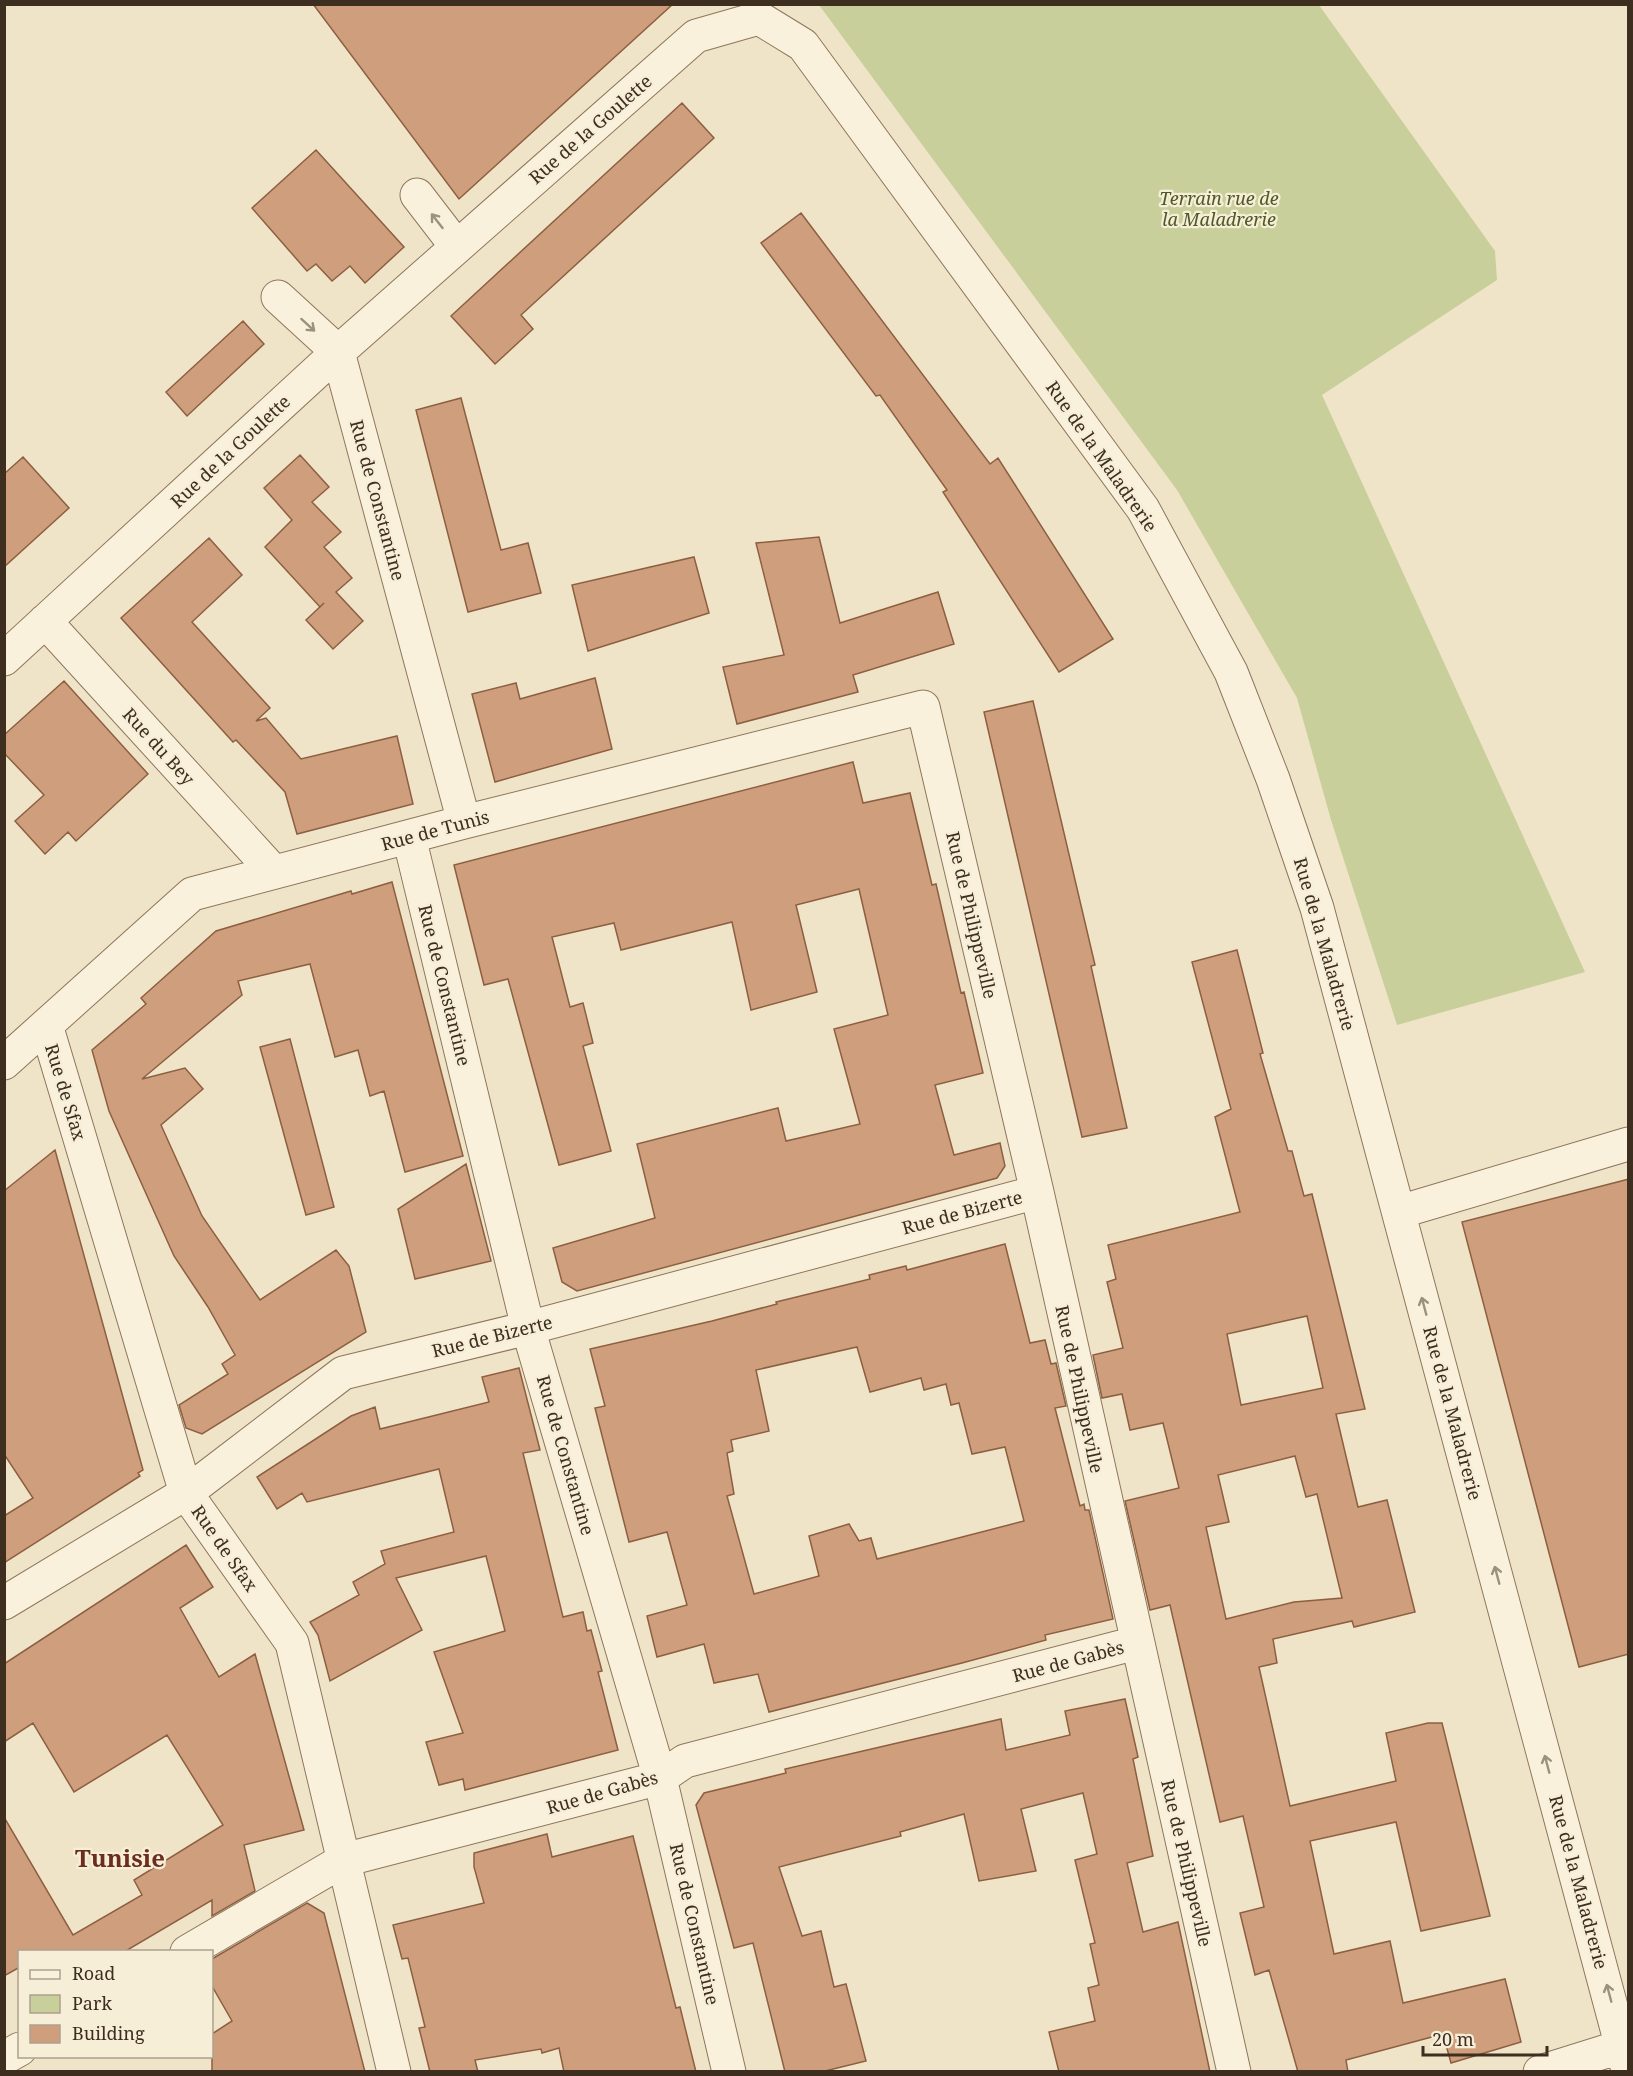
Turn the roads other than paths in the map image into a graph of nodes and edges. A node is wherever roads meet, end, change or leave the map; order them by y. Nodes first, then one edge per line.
1 (696, 36) joint
2 (417, 195) dead end
3 (457, 247) junction
4 (278, 297) dead end
5 (338, 352) junction
6 (45, 621) junction
7 (4, 659) edge
8 (922, 707) joint
9 (464, 822) junction
10 (409, 837) junction
11 (273, 871) junction
12 (46, 1025) junction
13 (4, 1063) edge
14 (1629, 1144) edge
15 (1037, 1192) junction
16 (1399, 1212) junction
17 (528, 1328) junction
18 (186, 1493) junction
19 (4, 1603) edge
20 (1136, 1643) junction
21 (660, 1778) junction
22 (344, 1860) junction
23 (190, 1950) edge
24 (18, 2050) edge
25 (4, 2058) edge
26 (1626, 2058) edge
27 (394, 2072) edge
28 (729, 2072) edge
29 (1234, 2072) edge
30 (1540, 2072) edge

1 - 3 street, Rue de la Goulette
1 - 16 street, Rue de la Maladrerie
3 -> 2 street
3 - 5 street, Rue de la Goulette
4 -> 5 street
5 - 6 street, Rue de la Goulette
5 - 9 street, Rue de Constantine
6 - 7 street, Rue de la Goulette
6 - 11 street, Rue du Bey
8 - 9 street, Rue de Tunis
8 - 15 street, Rue de Philippeville
9 - 10 street, Rue de Tunis
10 - 11 street, Rue de Tunis
10 - 17 street, Rue de Constantine
11 - 12 street, Rue de Tunis
12 - 13 street, Rue de Tunis
12 - 18 street, Rue de Sfax
14 - 16 street
15 - 17 street, Rue de Bizerte
15 - 20 street, Rue de Philippeville
26 -> 16 street, Rue de la Maladrerie
17 - 18 street, Rue de Bizerte
17 - 21 street, Rue de Constantine
18 - 19 street, Rue de Bizerte
18 - 22 street, Rue de Sfax
20 - 21 street, Rue de Gabès
20 - 29 street, Rue de Philippeville
21 - 22 street, Rue de Gabès
21 - 28 street, Rue de Constantine
22 - 23 street, Rue de Gabès
22 - 27 street, Rue de Sfax
24 - 25 street
26 - 30 street

